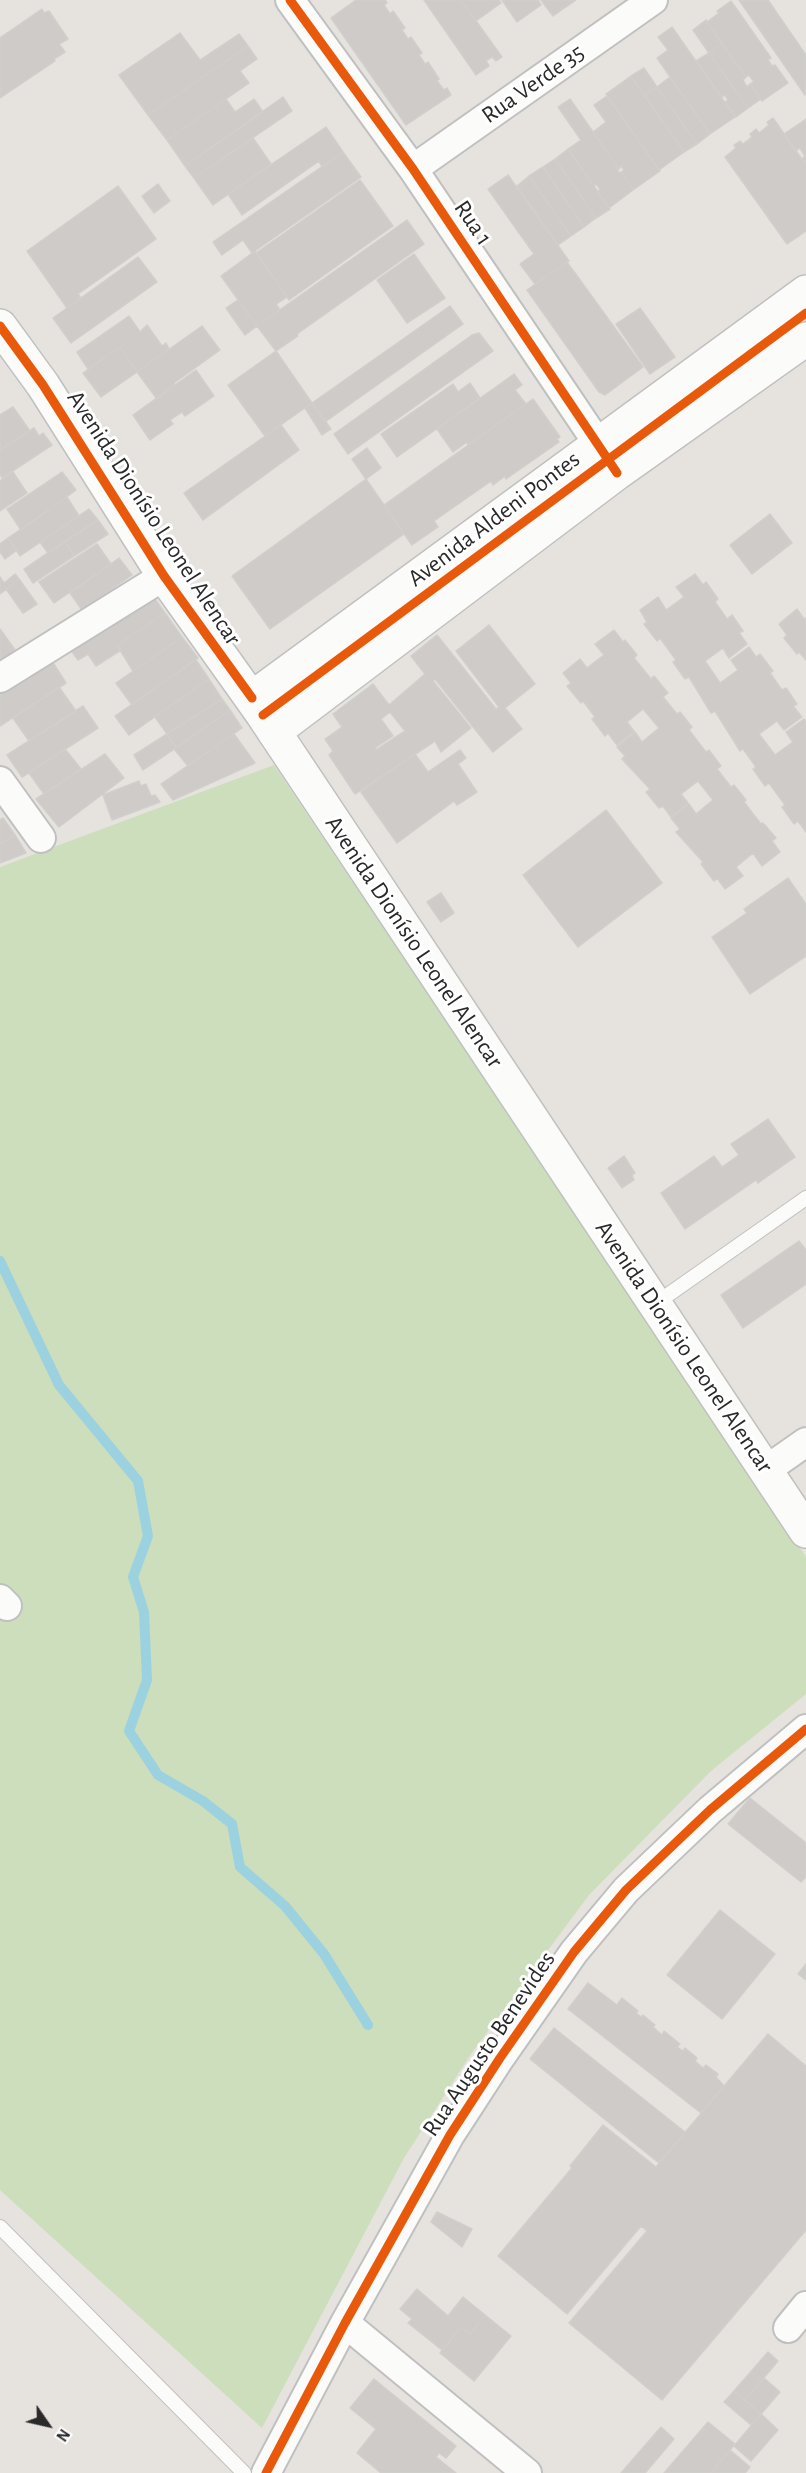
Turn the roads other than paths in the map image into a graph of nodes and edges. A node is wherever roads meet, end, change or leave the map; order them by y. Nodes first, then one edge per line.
1 (290, 0) edge
2 (653, 0) edge
3 (413, 169) junction
4 (806, 292) edge
5 (0, 326) edge
6 (806, 339) edge
7 (597, 444) junction
8 (617, 473) junction
9 (164, 576) junction
10 (0, 678) edge
11 (252, 698) junction
12 (274, 732) junction
13 (0, 781) edge
14 (41, 838) dead end
15 (806, 1198) edge
16 (655, 1304) junction
17 (806, 1442) edge
18 (766, 1470) junction
19 (806, 1531) edge
20 (806, 1729) edge
21 (0, 2227) edge
22 (806, 2306) edge
23 (345, 2323) junction
24 (788, 2328) dead end
25 (244, 2473) edge
26 (266, 2473) edge
27 (527, 2473) edge

1 - 3 street, Rua 1
2 - 3 street, Rua Verde 35
3 - 7 street, Rua 1
4 - 7 main road, Avenida Aldeni Pontes
5 - 9 main road, Avenida Dionísio Leonel Alencar
6 - 8 main road, Avenida Aldeni Pontes
7 - 8 street, Rua 1
7 - 11 main road, Avenida Aldeni Pontes
8 - 12 main road, Avenida Aldeni Pontes
9 - 10 street
9 - 11 main road, Avenida Dionísio Leonel Alencar
11 - 12 main road, Avenida Dionísio Leonel Alencar
12 - 16 main road, Avenida Dionísio Leonel Alencar
13 - 14 street
15 - 16 lane
16 - 18 main road, Avenida Dionísio Leonel Alencar
17 - 18 street
18 - 19 main road, Avenida Dionísio Leonel Alencar
20 - 23 street, Rua Augusto Benevides
21 - 25 lane
22 - 24 street
23 - 26 street, Rua Augusto Benevides
23 - 27 street

